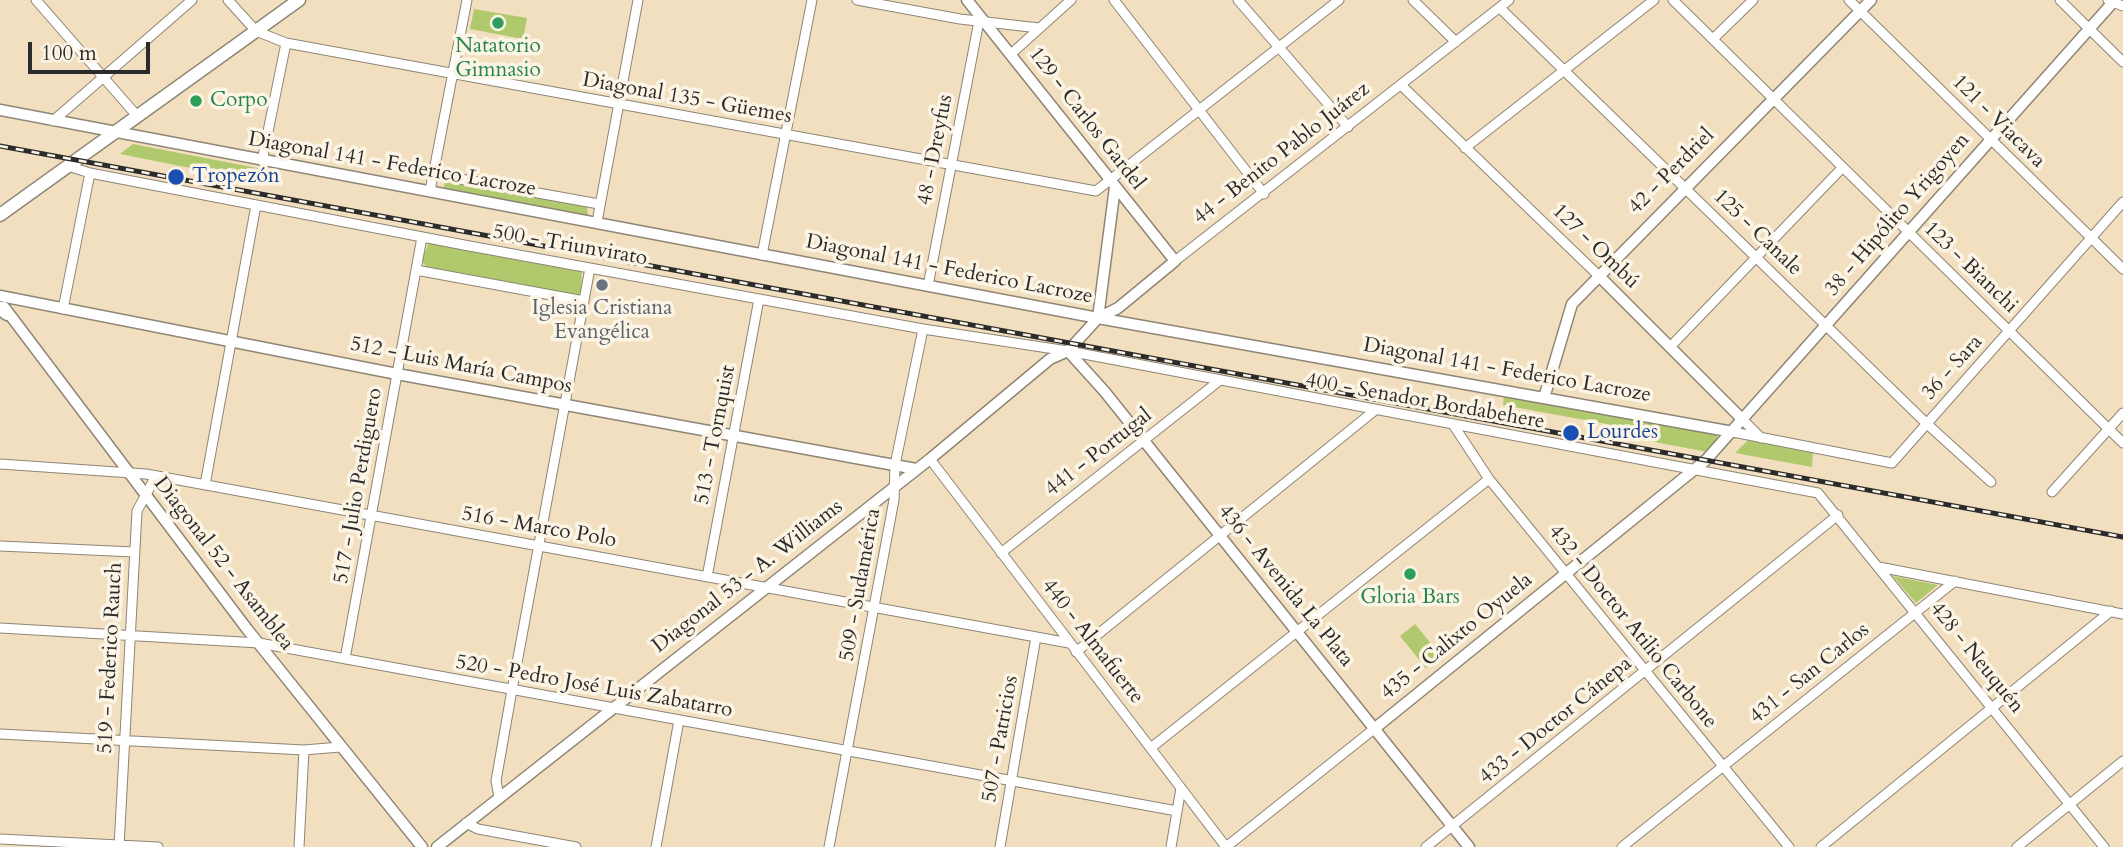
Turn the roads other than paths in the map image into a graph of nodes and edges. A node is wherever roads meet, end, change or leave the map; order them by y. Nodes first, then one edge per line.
1 (36, 0) edge
2 (192, 0) edge
3 (228, 0) edge
4 (299, 0) edge
5 (467, 0) edge
6 (638, 0) edge
7 (812, 0) edge
8 (857, 0) edge
9 (967, 0) edge
10 (1070, 0) edge
11 (1114, 0) edge
12 (1238, 0) edge
13 (1339, 0) edge
14 (1413, 0) edge
15 (1509, 0) edge
16 (1654, 0) edge
17 (1672, 0) edge
18 (1753, 0) edge
19 (1849, 0) edge
20 (1871, 0) edge
21 (2060, 0) edge
22 (2114, 2) edge
23 (1500, 8) junction
24 (1860, 11) junction
25 (982, 22) junction
26 (1039, 28) junction
27 (2088, 29) junction
28 (256, 31) junction
29 (1713, 39) junction
30 (1456, 42) junction
31 (286, 43) junction
32 (1279, 47) junction
33 (1010, 54) junction
34 (2123, 62) edge
35 (1565, 70) junction
36 (453, 74) junction
37 (104, 78) junction
38 (1401, 86) junction
39 (1773, 98) junction
40 (618, 104) junction
41 (0, 110) edge
42 (1197, 110) junction
43 (138, 117) junction
44 (53, 121) junction
45 (1348, 127) junction
46 (116, 133) junction
47 (787, 135) junction
48 (1991, 140) junction
49 (1465, 148) junction
50 (262, 161) junction
51 (952, 165) junction
52 (68, 166) junction
53 (1842, 168) junction
54 (90, 173) junction
55 (433, 174) junction
56 (1112, 183) junction
57 (1684, 187) junction
58 (430, 191) junction
59 (1264, 194) junction
60 (2123, 202) edge
61 (599, 204) junction
62 (256, 205) junction
63 (0, 215) edge
64 (597, 222) junction
65 (1908, 232) junction
66 (422, 237) junction
67 (2091, 239) junction
68 (762, 255) junction
69 (1757, 257) junction
70 (1175, 261) junction
71 (590, 268) junction
72 (416, 270) junction
73 (2123, 270) edge
74 (1598, 275) junction
75 (928, 286) junction
76 (0, 296) edge
77 (759, 299) junction
78 (0, 301) edge
79 (584, 301) junction
80 (63, 309) junction
81 (3, 311) edge
82 (1098, 318) junction
83 (1826, 326) junction
84 (923, 329) junction
85 (2009, 332) junction
86 (1079, 338) joint
87 (232, 341) junction
88 (1671, 346) junction
89 (1068, 351) junction
90 (397, 374) junction
91 (1219, 381) junction
92 (1544, 398) junction
93 (565, 405) junction
94 (1374, 411) junction
95 (2123, 412) edge
96 (1743, 420) junction
97 (1926, 423) junction
98 (1454, 426) junction
99 (2109, 429) junction
100 (1733, 432) junction
101 (733, 436) junction
102 (1761, 438) junction
103 (1144, 440) junction
104 (2123, 443) edge
105 (1710, 456) joint
106 (930, 459) junction
107 (1892, 463) joint
108 (0, 464) edge
109 (895, 465) junction
110 (1696, 469) junction
111 (916, 470) junction
112 (126, 471) junction
113 (156, 476) junction
114 (1489, 479) junction
115 (1991, 482) dead end
116 (205, 485) junction
117 (894, 487) junction
118 (2052, 492) dead end
119 (1818, 493) joint
120 (145, 494) junction
121 (372, 515) junction
122 (1838, 515) junction
123 (1220, 535) junction
124 (0, 546) edge
125 (540, 546) junction
126 (135, 552) junction
127 (1001, 553) junction
128 (1880, 567) junction
129 (1567, 575) junction
130 (707, 577) junction
131 (1955, 581) junction
132 (765, 588) junction
133 (875, 607) junction
134 (2111, 611) junction
135 (1916, 612) junction
136 (2123, 614) edge
137 (0, 628) edge
138 (1297, 632) junction
139 (130, 635) junction
140 (1036, 637) junction
141 (259, 643) junction
142 (1069, 643) junction
143 (1076, 652) junction
144 (345, 659) junction
145 (1646, 671) junction
146 (512, 690) junction
147 (1993, 708) junction
148 (611, 709) junction
149 (680, 720) junction
150 (1374, 729) junction
151 (0, 734) edge
152 (125, 740) junction
153 (340, 747) junction
154 (1152, 747) junction
155 (304, 750) junction
156 (847, 751) junction
157 (2123, 761) edge
158 (1723, 766) junction
159 (1011, 781) junction
160 (1181, 788) junction
161 (499, 797) junction
162 (2070, 804) junction
163 (1177, 811) junction
164 (466, 823) junction
165 (1453, 826) junction
166 (0, 839) edge
167 (119, 846) edge
168 (158, 847) edge
169 (299, 847) edge
170 (422, 847) edge
171 (437, 847) edge
172 (576, 847) edge
173 (656, 847) edge
174 (829, 847) edge
175 (1000, 847) edge
176 (1171, 847) edge
177 (1226, 847) edge
178 (1426, 847) edge
179 (1469, 847) edge
180 (1622, 847) edge
181 (1789, 847) edge
182 (1821, 847) edge
183 (2017, 847) edge
184 (2104, 847) edge

1 - 37 street
2 - 37 street
3 - 28 street
4 - 28 main road
5 - 36 street
6 - 40 street
7 - 47 street
8 - 25 street
9 - 25 street, 129 - Carlos Gardel
10 - 26 street
11 - 42 street
12 - 32 street
13 - 32 street
14 - 30 street
15 - 23 street, 44 - Benito Pablo Juárez
16 - 35 street
17 - 29 street, 123 - Bianchi
18 - 29 street
19 - 24 street, 121 - Viacava
20 - 24 street, 42 - Perdriel
21 - 27 street
22 - 27 street, 38 - Hipólito Yrigoyen
23 - 30 street, 44 - Benito Pablo Juárez
23 - 35 street, 125 - Canale
24 - 39 street, 42 - Perdriel
24 - 48 street, 121 - Viacava
25 - 26 street
25 - 33 street, 129 - Carlos Gardel
25 - 51 street, 48 - Dreyfus
26 - 33 street
27 - 34 street
27 - 48 street, 38 - Hipólito Yrigoyen
28 - 31 street, Diagonal 135 - Güemes
28 - 43 main road
29 - 39 street, 123 - Bianchi
30 - 38 street, 44 - Benito Pablo Juárez
31 - 36 street, Diagonal 135 - Güemes
31 - 50 street
32 - 42 street
32 - 45 street
33 - 56 street, 129 - Carlos Gardel
35 - 49 street
35 - 57 street, 125 - Canale
36 - 40 street, Diagonal 135 - Güemes
36 - 55 street
37 - 43 street
37 - 44 street
38 - 45 street, 44 - Benito Pablo Juárez
38 - 49 street, 127 - Ombú
39 - 53 street, 123 - Bianchi
39 - 57 street, 42 - Perdriel
40 - 47 street, Diagonal 135 - Güemes
40 - 61 street
41 - 44 street, Diagonal 141 - Federico Lacroze
42 - 56 street
42 - 59 street
43 - 46 main road
44 - 46 street, Diagonal 141 - Federico Lacroze
45 - 59 street, 44 - Benito Pablo Juárez
46 - 50 street, Diagonal 141 - Federico Lacroze
46 - 52 main road
47 - 51 street, Diagonal 135 - Güemes
47 - 68 street
48 - 65 street, 38 - Hipólito Yrigoyen
48 - 67 street, 121 - Viacava
49 - 74 street, 127 - Ombú
50 - 58 street, Diagonal 141 - Federico Lacroze
51 - 56 street, Diagonal 135 - Güemes
51 - 75 street, 48 - Dreyfus
52 - 54 street, 500 - Triunvirato
52 - 63 main road
53 - 65 street, 123 - Bianchi
53 - 69 street
54 - 62 street, 500 - Triunvirato
54 - 80 street
55 - 58 street
55 - 61 street, Diagonal 141 - Federico Lacroze
56 - 70 street, 129 - Carlos Gardel
56 - 82 street
57 - 69 street, 125 - Canale
57 - 74 street, 42 - Perdriel
58 - 64 street, Diagonal 141 - Federico Lacroze
59 - 70 street, 44 - Benito Pablo Juárez
60 - 67 street, 36 - Sara
61 - 64 street
62 - 66 street, 500 - Triunvirato
62 - 87 street
64 - 68 street, Diagonal 141 - Federico Lacroze
65 - 83 street, 38 - Hipólito Yrigoyen
65 - 85 street, 123 - Bianchi
66 - 71 street, 500 - Triunvirato
66 - 72 street, 517 - Julio Perdiguero
67 - 73 street, 121 - Viacava
67 - 85 street, 36 - Sara
68 - 75 street, Diagonal 141 - Federico Lacroze
69 - 83 street, 125 - Canale
69 - 88 street
70 - 82 street, 44 - Benito Pablo Juárez
71 - 77 street, 500 - Triunvirato
71 - 79 street
72 - 79 street
72 - 90 street, 517 - Julio Perdiguero
74 - 88 street, 127 - Ombú
74 - 92 street, 42 - Perdriel
75 - 82 street, Diagonal 141 - Federico Lacroze
76 - 80 street, 512 - Luis María Campos
77 - 84 street, 500 - Triunvirato
77 - 101 street, 513 - Tornquist
78 - 81 street, Diagonal 52 - Asamblea
79 - 93 street
80 - 87 street, 512 - Luis María Campos
81 - 112 street, Diagonal 52 - Asamblea
82 - 86 street, 44 - Benito Pablo Juárez
82 - 92 street, Diagonal 141 - Federico Lacroze
83 - 96 street, 38 - Hipólito Yrigoyen
83 - 97 street, 125 - Canale
84 - 89 street, 500 - Triunvirato
84 - 109 street, 509 - Sudamérica
85 - 97 street, 36 - Sara
85 - 99 street, 123 - Bianchi
86 - 89 street, Diagonal 53 - A. Williams
87 - 90 street, 512 - Luis María Campos
87 - 116 street
88 - 96 street, 127 - Ombú
89 - 91 street, 400 - Senador Bordabehere
89 - 103 street, 436 - Avenida La Plata
89 - 106 street, Diagonal 53 - A. Williams
90 - 93 street, 512 - Luis María Campos
90 - 121 street, 517 - Julio Perdiguero
91 - 94 street, 400 - Senador Bordabehere
91 - 103 street, 441 - Portugal
92 - 100 street, Diagonal 141 - Federico Lacroze
93 - 101 street, 512 - Luis María Campos
93 - 125 street
94 - 98 street, 400 - Senador Bordabehere
94 - 123 street
95 - 99 street
96 - 100 street, 38 - Hipólito Yrigoyen
96 - 102 street, 127 - Ombú
97 - 107 street, 36 - Sara
97 - 115 street, 125 - Canale
98 - 110 street, 400 - Senador Bordabehere
98 - 114 street, 432 - Doctor Atilio Carbone
99 - 104 street, 123 - Bianchi
99 - 118 street
100 - 102 street, Diagonal 141 - Federico Lacroze
100 - 105 street, 38 - Hipólito Yrigoyen
101 - 109 street, 512 - Luis María Campos
101 - 130 street, 513 - Tornquist
102 - 107 street, Diagonal 141 - Federico Lacroze
103 - 123 street, 436 - Avenida La Plata
103 - 127 street, 441 - Portugal
105 - 110 street, 435 - Calixto Oyuela
106 - 111 street, Diagonal 53 - A. Williams
106 - 127 street, 440 - Almafuerte
108 - 112 street, 516 - Marco Polo
109 - 111 street, 512 - Luis María Campos
109 - 117 street, 509 - Sudamérica
110 - 119 street, 400 - Senador Bordabehere
110 - 129 street, 435 - Calixto Oyuela
111 - 117 street, Diagonal 53 - A. Williams
112 - 113 street, 516 - Marco Polo
112 - 120 street, Diagonal 52 - Asamblea
113 - 116 street, 516 - Marco Polo
113 - 120 street, 519 - Federico Rauch
114 - 129 street, 432 - Doctor Atilio Carbone
114 - 138 street
116 - 121 street, 516 - Marco Polo
117 - 132 street, Diagonal 53 - A. Williams
117 - 133 street, 509 - Sudamérica
119 - 122 street, 428 - Neuquén
120 - 126 street, 519 - Federico Rauch
120 - 141 street, Diagonal 52 - Asamblea
121 - 125 street, 516 - Marco Polo
121 - 144 street, 517 - Julio Perdiguero
122 - 128 street, 428 - Neuquén
122 - 145 street, 433 - Doctor Cánepa
123 - 138 street, 436 - Avenida La Plata
123 - 143 street
124 - 126 street
125 - 130 street, 516 - Marco Polo
125 - 146 street
126 - 139 street, 519 - Federico Rauch
127 - 142 street, 440 - Almafuerte
128 - 131 street
128 - 135 street, 428 - Neuquén
129 - 145 street, 432 - Doctor Atilio Carbone
129 - 150 street, 435 - Calixto Oyuela
130 - 132 street, 516 - Marco Polo
131 - 134 street
131 - 135 street, 431 - San Carlos
132 - 133 street, 516 - Marco Polo
132 - 148 street, Diagonal 53 - A. Williams
133 - 140 street, 516 - Marco Polo
133 - 156 street, 509 - Sudamérica
134 - 136 street
134 - 147 street
135 - 147 street, 428 - Neuquén
135 - 158 street, 431 - San Carlos
137 - 139 street, 520 - Pedro José Luis Zabatarro
138 - 150 street, 436 - Avenida La Plata
138 - 154 street
139 - 141 street, 520 - Pedro José Luis Zabatarro
139 - 152 street, 519 - Federico Rauch
140 - 142 street, 516 - Marco Polo
140 - 159 street, 507 - Patricios
141 - 144 street, 520 - Pedro José Luis Zabatarro
141 - 153 street, Diagonal 52 - Asamblea
142 - 143 street, 440 - Almafuerte
143 - 154 street, 440 - Almafuerte
144 - 146 street, 520 - Pedro José Luis Zabatarro
145 - 158 street, 432 - Doctor Atilio Carbone
145 - 165 street, 433 - Doctor Cánepa
146 - 148 street, 520 - Pedro José Luis Zabatarro
146 - 161 street
147 - 162 street, 428 - Neuquén
147 - 182 street
148 - 149 street, 520 - Pedro José Luis Zabatarro
148 - 161 street, Diagonal 53 - A. Williams
149 - 156 street, 520 - Pedro José Luis Zabatarro
149 - 173 street
150 - 165 street, 436 - Avenida La Plata
150 - 177 street, 435 - Calixto Oyuela
151 - 152 street
152 - 155 street
152 - 167 street, 519 - Federico Rauch
153 - 155 street
153 - 170 street, Diagonal 52 - Asamblea
154 - 160 street, 440 - Almafuerte
155 - 169 street
156 - 159 street, 520 - Pedro José Luis Zabatarro
156 - 174 street, 509 - Sudamérica
157 - 162 street
158 - 180 street, 431 - San Carlos
158 - 181 street, 432 - Doctor Atilio Carbone
159 - 163 street, 520 - Pedro José Luis Zabatarro
159 - 175 street, 507 - Patricios
160 - 163 street
160 - 177 street, 440 - Almafuerte
161 - 164 street, Diagonal 53 - A. Williams
162 - 183 street
162 - 184 street, 428 - Neuquén
163 - 176 street
164 - 171 street, Diagonal 53 - A. Williams
164 - 172 street
165 - 178 street, 433 - Doctor Cánepa
165 - 179 street, 436 - Avenida La Plata
166 - 167 street
167 - 168 street

